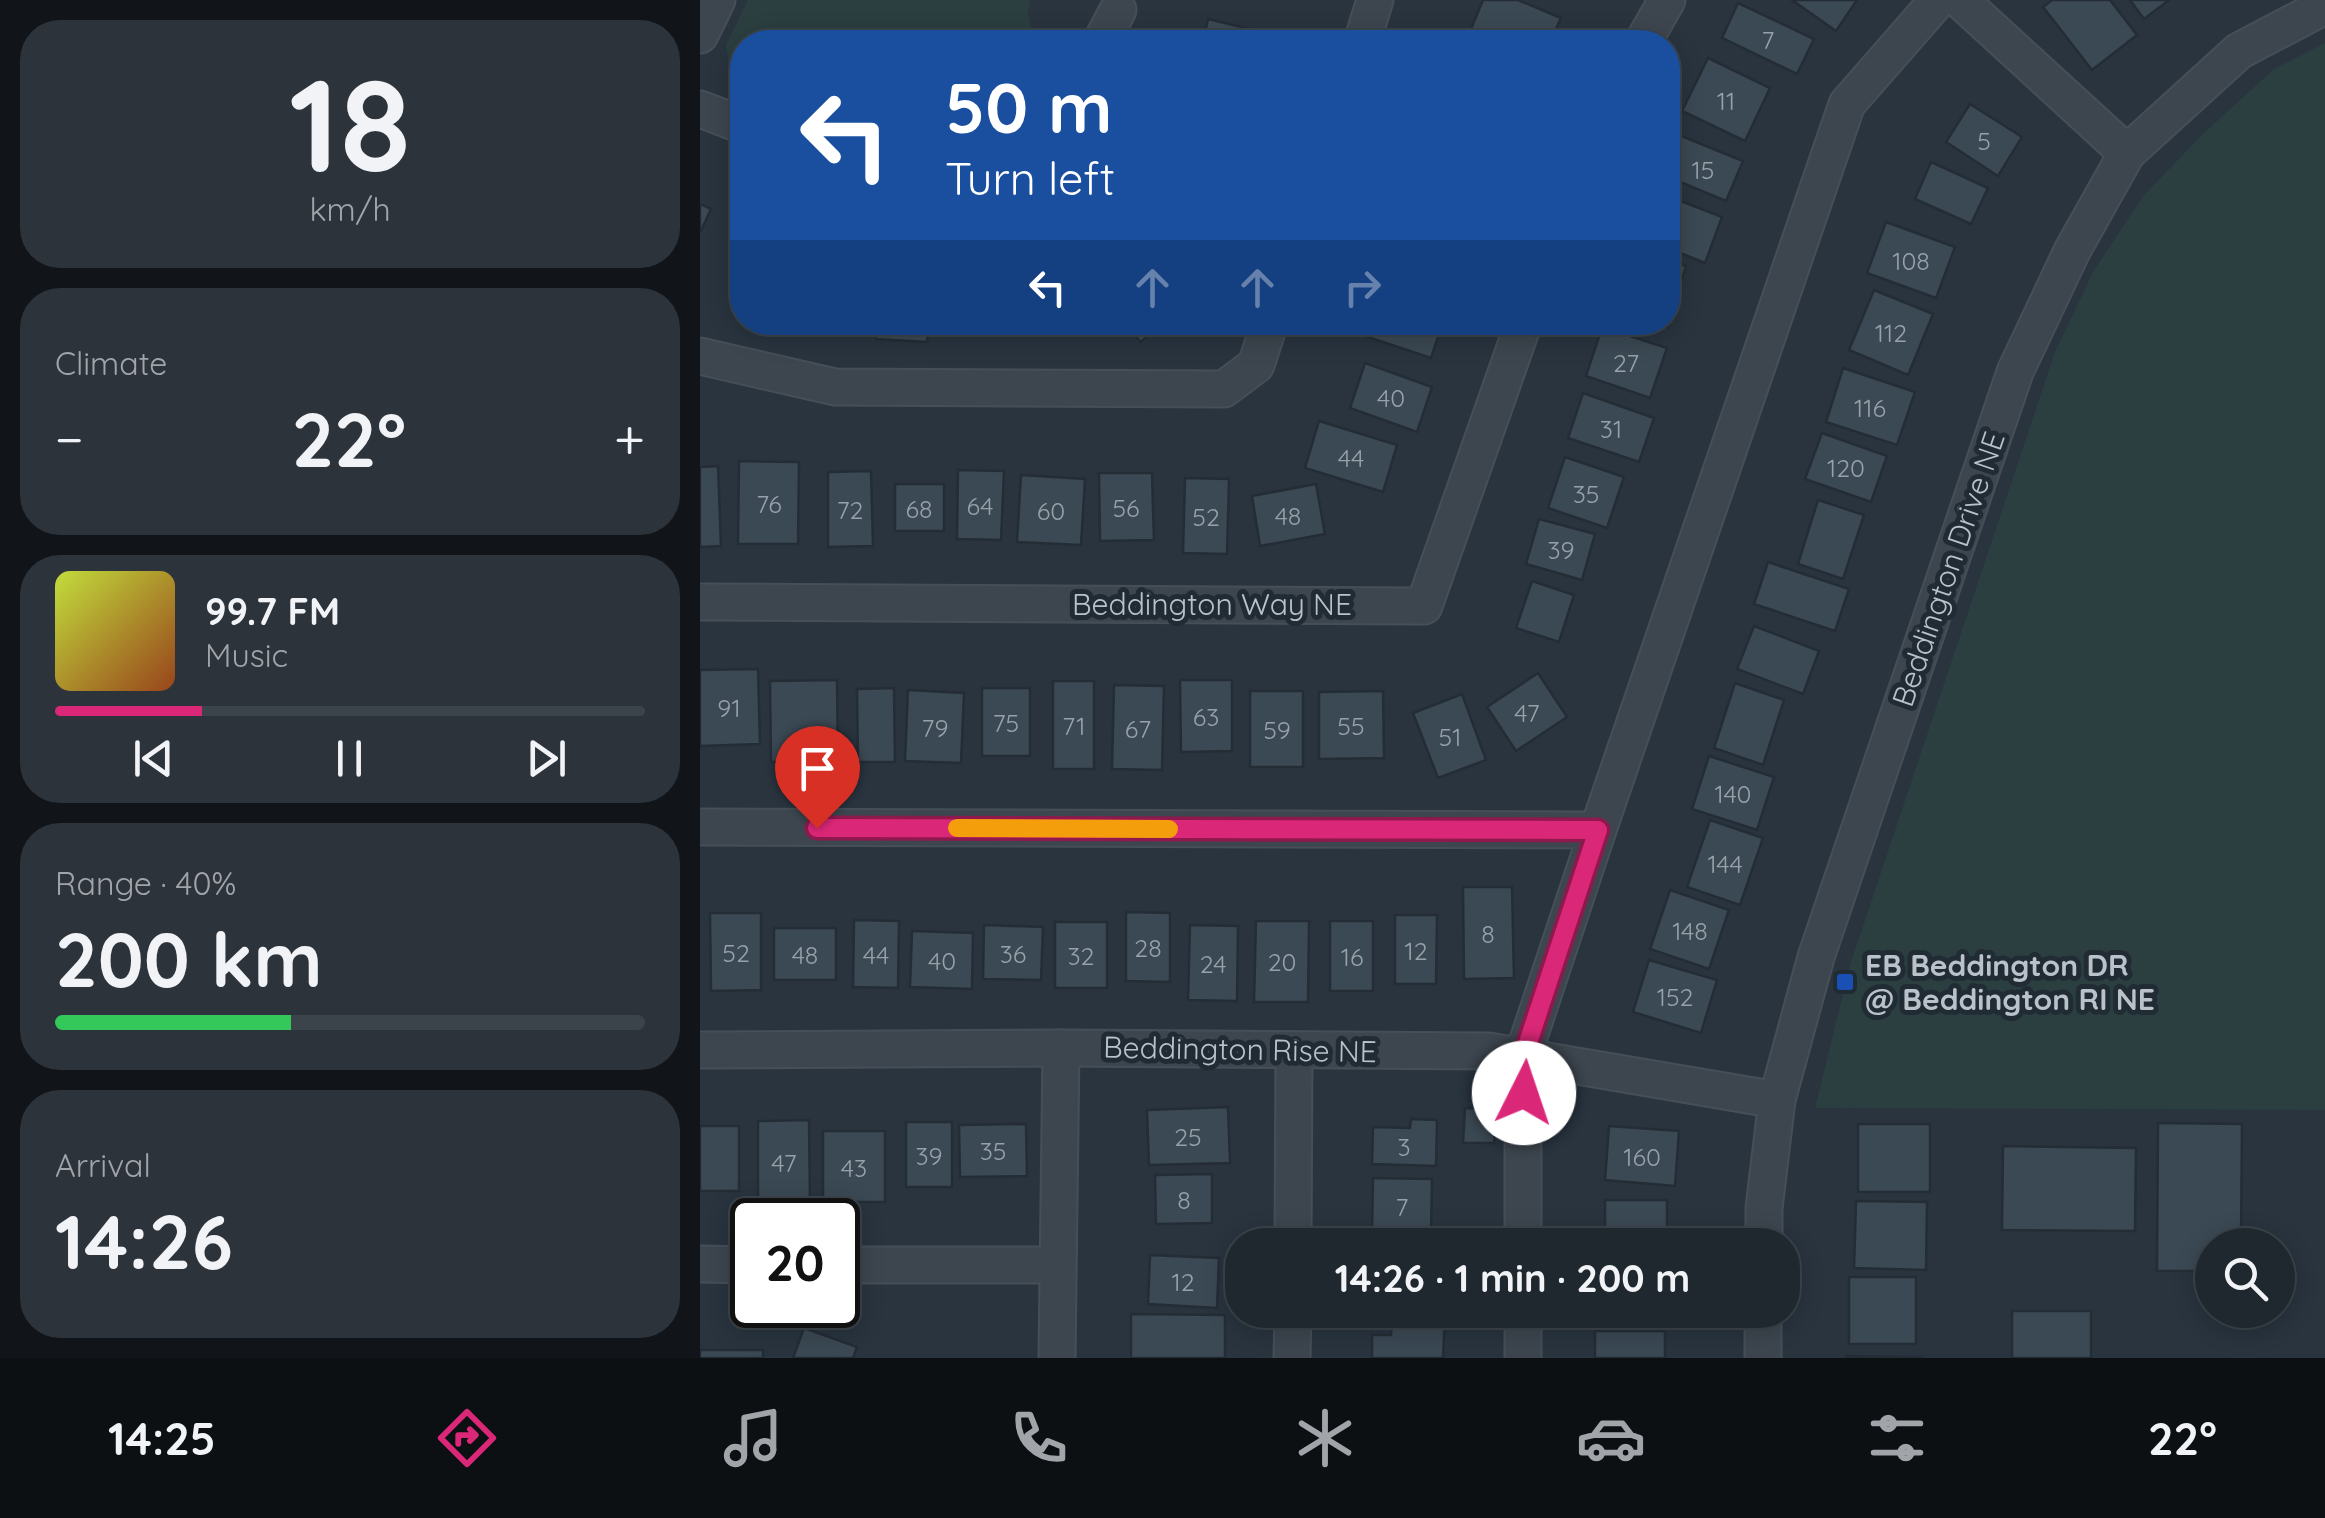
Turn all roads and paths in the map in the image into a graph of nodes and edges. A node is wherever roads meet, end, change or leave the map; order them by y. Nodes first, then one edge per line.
1 (717, 0) edge
2 (1376, 0) edge
3 (1668, 0) edge
4 (1938, 0) edge
5 (1960, 0) edge
6 (2325, 6) edge
7 (1118, 10) dead end
8 (1107, 30) edge
9 (1366, 30) edge
10 (1650, 30) edge
11 (700, 35) edge
12 (700, 109) edge
13 (730, 120) edge
14 (2127, 153) junction
15 (1266, 335) edge
16 (1519, 335) edge
17 (700, 356) edge
18 (700, 602) edge
19 (700, 827) edge
20 (1598, 830) junction
21 (1061, 1048) junction
22 (700, 1050) edge
23 (1294, 1051) junction
24 (1524, 1055) junction
25 (1777, 1100) junction
26 (1293, 1228) edge
27 (1523, 1228) edge
28 (1764, 1228) edge
29 (700, 1264) edge
30 (730, 1264) edge
31 (860, 1265) edge
32 (1058, 1265) junction
33 (1293, 1328) edge
34 (1523, 1328) edge
35 (1763, 1328) edge
36 (1057, 1358) edge
37 (1292, 1358) edge
38 (1523, 1358) edge
39 (1763, 1358) edge

1 - 11 street
2 - 9 street
3 - 10 street
4 - 20 street
5 - 14 street
6 - 14 street, Beddington Drive NE
7 - 8 street
12 - 13 street
14 - 25 street, Beddington Drive NE
15 - 17 street
16 - 18 street, Beddington Way NE
19 - 20 street
20 - 24 street
21 - 22 street, Beddington Rise NE
21 - 23 street, Beddington Rise NE
21 - 32 street
23 - 24 street, Beddington Rise NE
23 - 26 street
24 - 25 street, Beddington Rise NE
24 - 27 street
25 - 28 street, Beddington Drive NE
29 - 30 street
31 - 32 street
32 - 36 street
33 - 37 street
34 - 38 street
35 - 39 street

